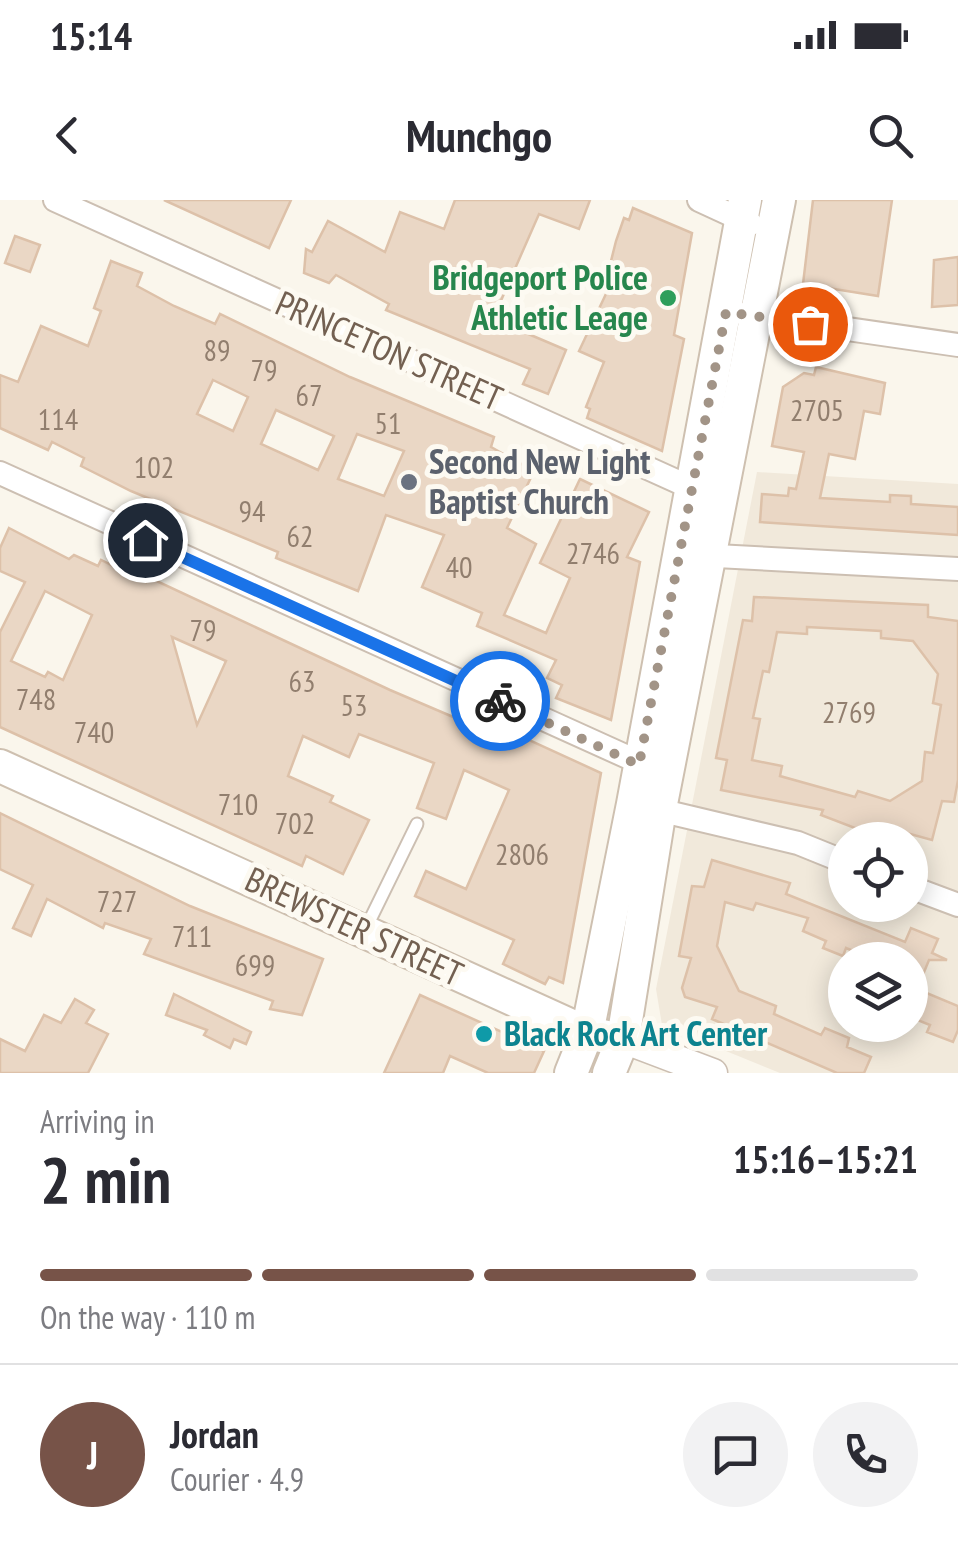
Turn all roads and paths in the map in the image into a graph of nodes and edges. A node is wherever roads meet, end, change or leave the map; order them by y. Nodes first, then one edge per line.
1 (55, 200) edge
2 (699, 200) edge
3 (779, 200) edge
4 (743, 210) edge
5 (772, 234) junction
6 (742, 314) junction
7 (958, 344) edge
8 (0, 473) edge
9 (707, 496) junction
10 (694, 555) junction
11 (958, 569) edge
12 (0, 766) edge
13 (653, 769) junction
14 (647, 807) junction
15 (416, 824) dead end
16 (828, 855) edge
17 (928, 894) edge
18 (958, 905) edge
19 (364, 932) junction
20 (587, 1034) junction
21 (623, 1040) junction
22 (571, 1073) edge
23 (609, 1073) edge
24 (713, 1073) edge

1 - 9 street, PRINCETON STREET
2 - 4 street
3 - 5 main road
4 - 5 street
4 - 6 main road
5 - 6 main road
6 - 7 street
6 - 9 main road
8 - 13 street
9 - 10 main road
10 - 11 street
10 - 13 main road
12 - 19 main road, BREWSTER STREET
13 - 14 main road
14 - 16 street
14 - 20 main road
14 - 21 main road
15 - 19 lane
17 - 18 street
19 - 20 main road, BREWSTER STREET
20 - 21 main road, BREWSTER STREET
20 - 22 main road
21 - 23 main road
21 - 24 street, BREWSTER STREET

